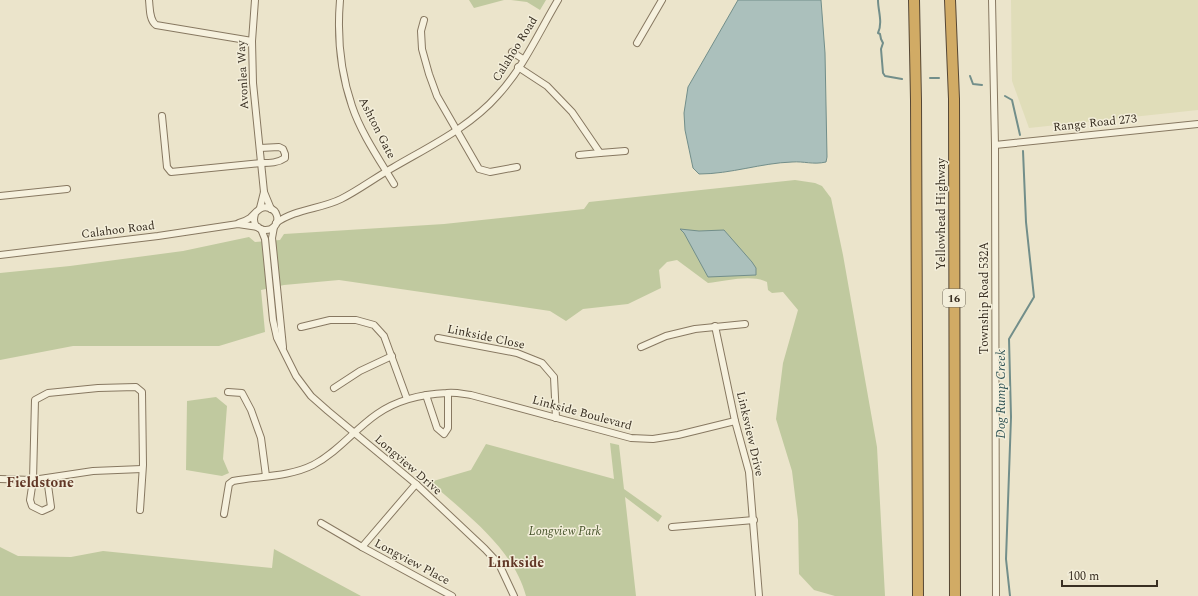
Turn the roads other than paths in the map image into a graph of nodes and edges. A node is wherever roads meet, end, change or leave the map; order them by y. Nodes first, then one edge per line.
1 (149, 0) edge
2 (255, 0) edge
3 (340, 0) edge
4 (558, 0) edge
5 (662, 0) edge
6 (914, 0) edge
7 (950, 0) edge
8 (992, 0) edge
9 (424, 20) dead end
10 (252, 41) junction
11 (637, 43) dead end
12 (512, 52) dead end
13 (523, 59) junction
14 (518, 66) junction
15 (162, 116) dead end
16 (1198, 124) edge
17 (458, 130) junction
18 (995, 144) junction
19 (260, 148) junction
20 (625, 151) dead end
21 (600, 153) junction
22 (579, 155) dead end
23 (261, 163) junction
24 (517, 167) dead end
25 (386, 171) junction
26 (394, 184) dead end
27 (67, 189) dead end
28 (264, 192) junction
29 (0, 196) edge
30 (260, 208) junction
31 (273, 210) junction
32 (255, 214) junction
33 (290, 215) junction
34 (238, 224) junction
35 (275, 225) junction
36 (259, 228) junction
37 (0, 255) edge
38 (745, 324) dead end
39 (715, 326) junction
40 (301, 327) dead end
41 (438, 338) dead end
42 (641, 347) dead end
43 (284, 353) junction
44 (392, 356) junction
45 (334, 388) dead end
46 (228, 392) dead end
47 (448, 393) junction
48 (426, 396) junction
49 (406, 399) junction
50 (556, 418) junction
51 (735, 421) junction
52 (354, 433) junction
53 (142, 468) junction
54 (266, 476) junction
55 (47, 478) junction
56 (0, 479) edge
57 (33, 480) junction
58 (416, 484) junction
59 (140, 510) dead end
60 (224, 514) dead end
61 (754, 520) junction
62 (321, 523) dead end
63 (672, 527) dead end
64 (362, 547) junction
65 (452, 596) edge
66 (514, 596) edge
67 (759, 596) edge
68 (918, 596) edge
69 (955, 596) edge
70 (996, 596) edge

1 - 10 street
2 - 10 street, Avonlea Way
3 - 25 street, Ashton Gate
4 - 13 street, Calahoo Road
5 - 11 street
6 - 68 highway, Yellowhead Highway
7 - 69 highway, Yellowhead Highway / 16
8 - 18 street, Township Road 532A
9 - 17 street
10 - 19 street, Avonlea Way
12 - 13 street
13 - 14 street, Calahoo Road
14 - 17 street, Calahoo Road
14 - 21 street
15 - 23 street
16 - 18 street, Range Road 273
17 - 24 street
17 - 25 street, Calahoo Road
18 - 70 street, Township Road 532A
19 - 23 street, Avonlea Way
19 - 23 street
20 - 21 street
21 - 22 street
23 - 28 street, Avonlea Way
25 - 26 street
25 - 33 street, Calahoo Road
27 - 29 street
28 - 30 street, Avonlea Way
28 - 31 street, Avonlea Way
30 - 31 street
30 - 32 street
31 - 33 street, Calahoo Road
31 - 35 street
32 - 34 street, Calahoo Road
32 - 36 street
33 - 35 street, Calahoo Road
34 - 36 street, Calahoo Road
34 - 37 street, Calahoo Road
35 - 36 street
35 - 43 street, Longview Drive
36 - 43 street, Longview Drive
38 - 39 street
39 - 42 street
39 - 51 street, Linksview Drive
40 - 44 street
41 - 50 street, Linkside Close
43 - 52 street, Longview Drive
44 - 45 street
44 - 49 street
46 - 54 street
47 - 48 street, Linkside Boulevard
47 - 48 street
47 - 50 street, Linkside Boulevard
48 - 49 street, Linkside Boulevard
49 - 52 street, Linkside Boulevard
50 - 51 street, Linkside Boulevard
51 - 61 street, Linksview Drive
52 - 54 street, Linkside Boulevard
52 - 58 street, Longview Drive
53 - 55 street
53 - 57 street
53 - 59 street
54 - 60 street, Linkside Boulevard
55 - 57 street
55 - 57 street
56 - 57 street
58 - 64 street, Longview Place
58 - 66 street, Longview Drive
61 - 63 street
61 - 67 street, Linksview Drive
62 - 64 street, Longview Place
64 - 65 street, Longview Place

